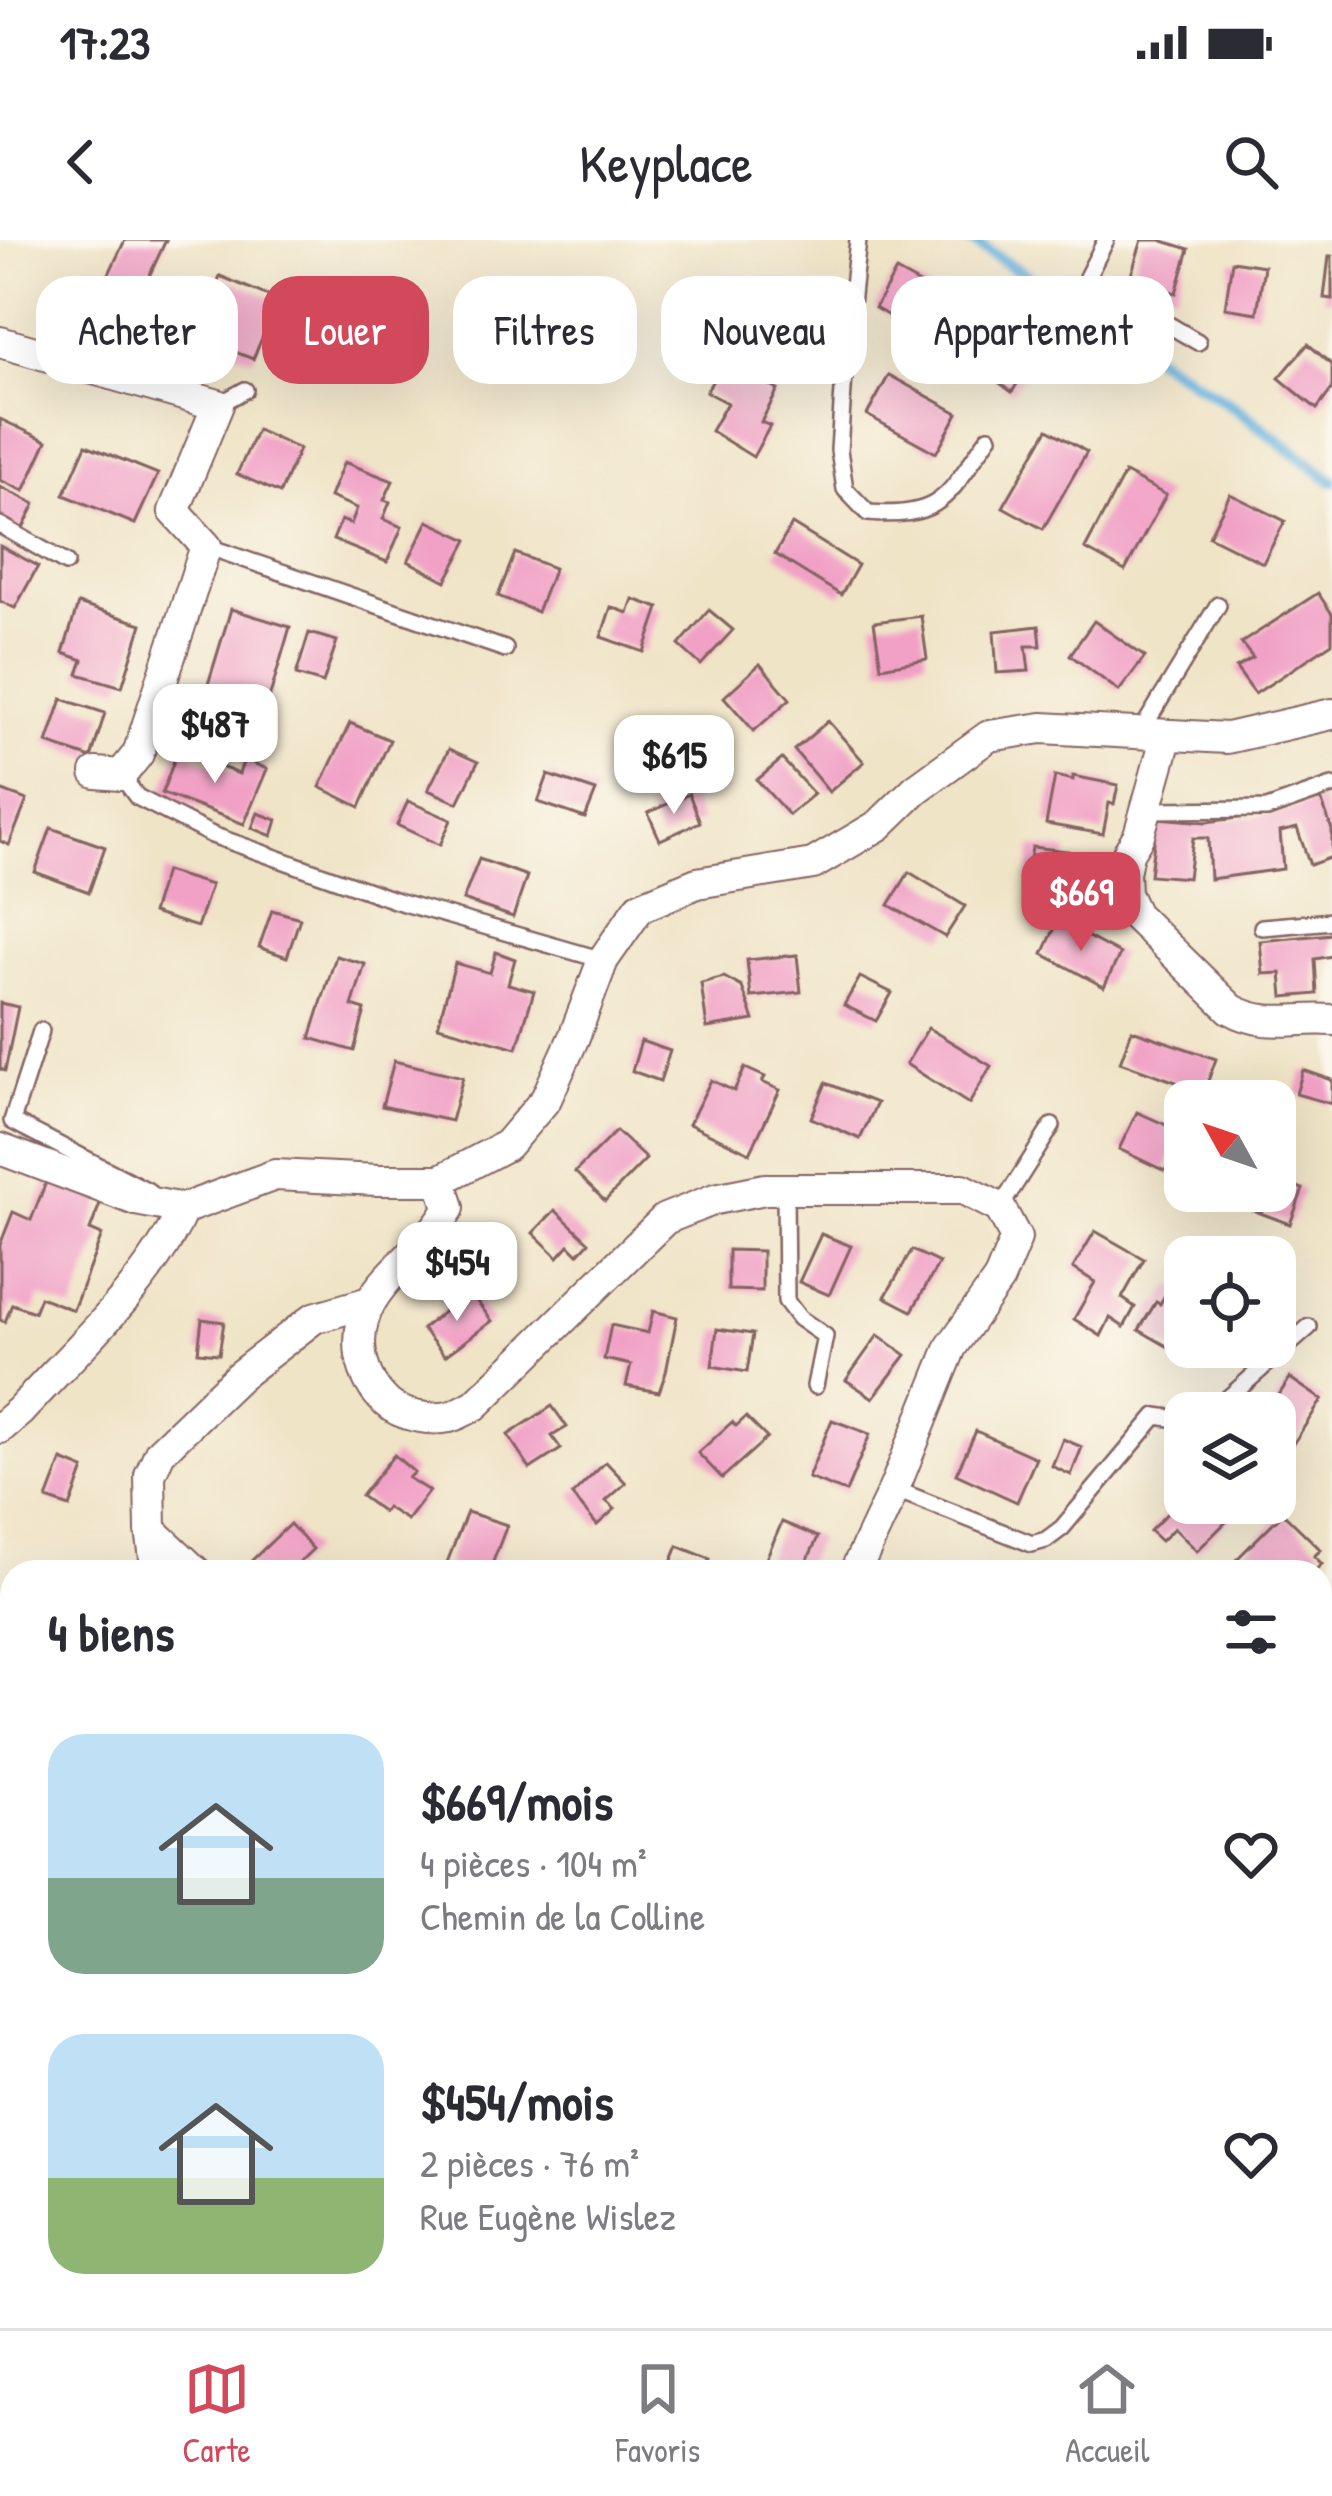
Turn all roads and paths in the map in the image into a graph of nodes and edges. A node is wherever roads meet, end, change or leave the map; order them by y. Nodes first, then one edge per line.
1 (858, 240) edge
2 (1106, 240) edge
3 (0, 342) edge
4 (1198, 342) dead end
5 (245, 390) dead end
6 (218, 405) junction
7 (989, 437) dead end
8 (0, 525) edge
9 (206, 546) junction
10 (66, 563) dead end
11 (1218, 605) dead end
12 (505, 649) dead end
13 (1332, 713) edge
14 (1154, 734) junction
15 (108, 774) joint
16 (1332, 786) edge
17 (1147, 810) junction
18 (1332, 921) edge
19 (1262, 927) dead end
20 (603, 960) junction
21 (1332, 1020) edge
22 (41, 1031) dead end
23 (1052, 1126) dead end
24 (4, 1128) edge
25 (441, 1180) junction
26 (785, 1188) junction
27 (183, 1208) junction
28 (1000, 1208) junction
29 (366, 1303) junction
30 (1309, 1327) dead end
31 (815, 1386) dead end
32 (1235, 1392) edge
33 (1164, 1417) edge
34 (0, 1428) edge
35 (894, 1489) junction
36 (151, 1530) junction
37 (155, 1560) edge
38 (183, 1560) edge
39 (861, 1560) edge

1 - 7 lane
2 - 4 lane
3 - 6 street
5 - 6 lane
6 - 9 street
8 - 10 lane
9 - 12 lane
9 - 15 street
11 - 14 lane
13 - 14 street
14 - 17 street
14 - 20 street
15 - 20 lane
16 - 17 lane
17 - 21 street
18 - 19 lane
20 - 25 street
22 - 24 lane
23 - 28 lane
24 - 27 street
25 - 27 street
25 - 29 street
26 - 28 street
26 - 29 street
26 - 31 lane
27 - 34 street
28 - 35 street
29 - 36 street
30 - 32 lane
33 - 35 lane
35 - 39 street
36 - 37 street
36 - 38 street

